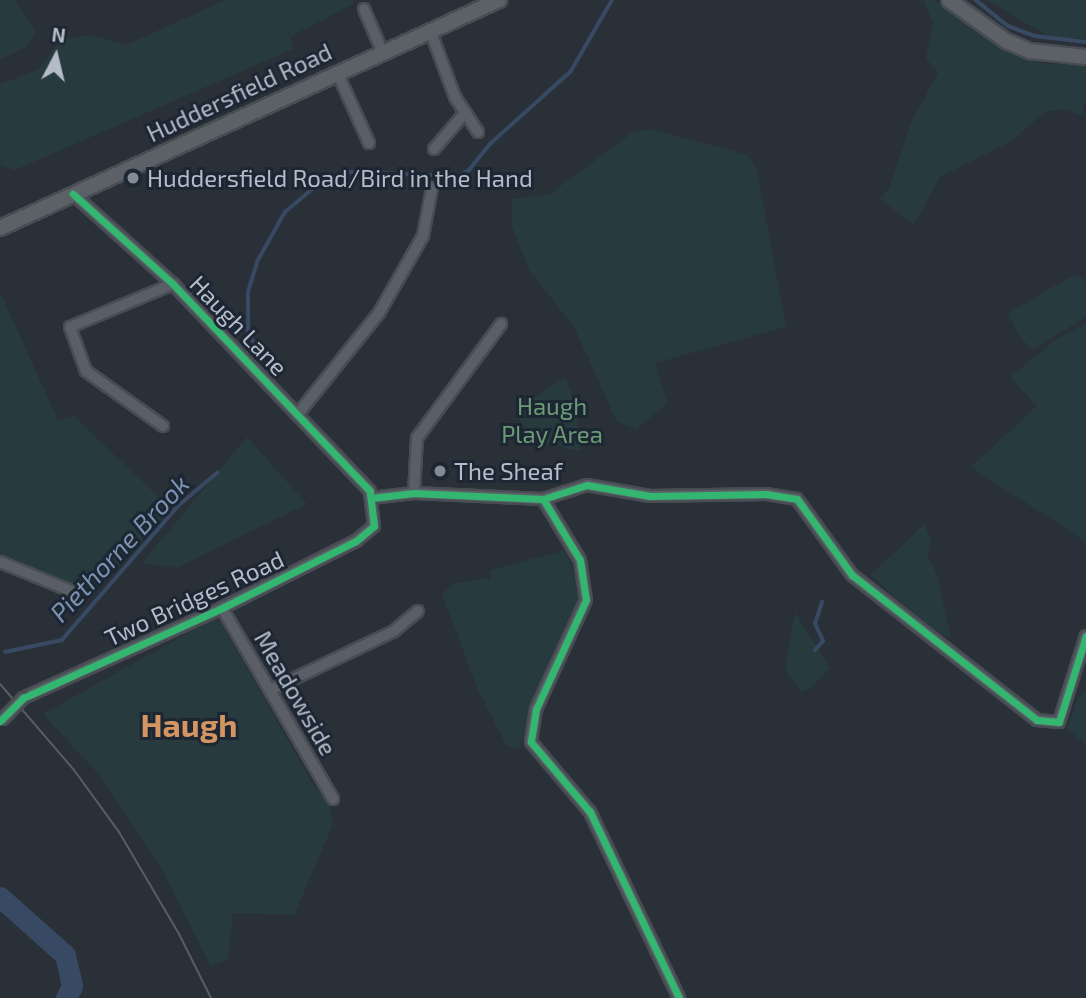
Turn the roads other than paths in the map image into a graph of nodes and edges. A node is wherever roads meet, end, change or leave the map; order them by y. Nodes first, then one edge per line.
1 (499, 0) edge
2 (949, 0) edge
3 (364, 9) dead end
4 (430, 30) junction
5 (382, 51) junction
6 (1086, 57) edge
7 (337, 72) junction
8 (465, 113) junction
9 (478, 132) dead end
10 (369, 142) dead end
11 (434, 149) dead end
12 (432, 188) dead end
13 (74, 194) junction
14 (0, 228) edge
15 (173, 284) junction
16 (501, 324) dead end
17 (298, 414) junction
18 (163, 426) dead end
19 (414, 493) junction
20 (370, 494) junction
21 (543, 499) junction
22 (0, 562) edge
23 (71, 591) dead end
24 (222, 608) junction
25 (418, 611) dead end
26 (1086, 636) edge
27 (270, 690) junction
28 (2, 720) edge
29 (333, 799) dead end
30 (679, 998) edge

1 - 4 main road, Huddersfield Road
2 - 6 main road
3 - 5 street
4 - 5 main road, Huddersfield Road
4 - 8 street
5 - 7 main road, Huddersfield Road
7 - 10 street
7 - 13 main road, Huddersfield Road
8 - 9 street
8 - 11 street
12 - 17 street
13 - 14 main road, Huddersfield Road
13 - 15 street, Haugh Lane
15 - 17 street, Haugh Lane
15 - 18 street
16 - 19 street
17 - 20 street, Haugh Lane
19 - 20 street
19 - 21 street
20 - 24 street, Two Bridges Road
21 - 26 street
21 - 30 street
22 - 23 street
24 - 27 street, Meadowside
24 - 28 street, Two Bridges Road, bridge
25 - 27 street
27 - 29 street, Meadowside

